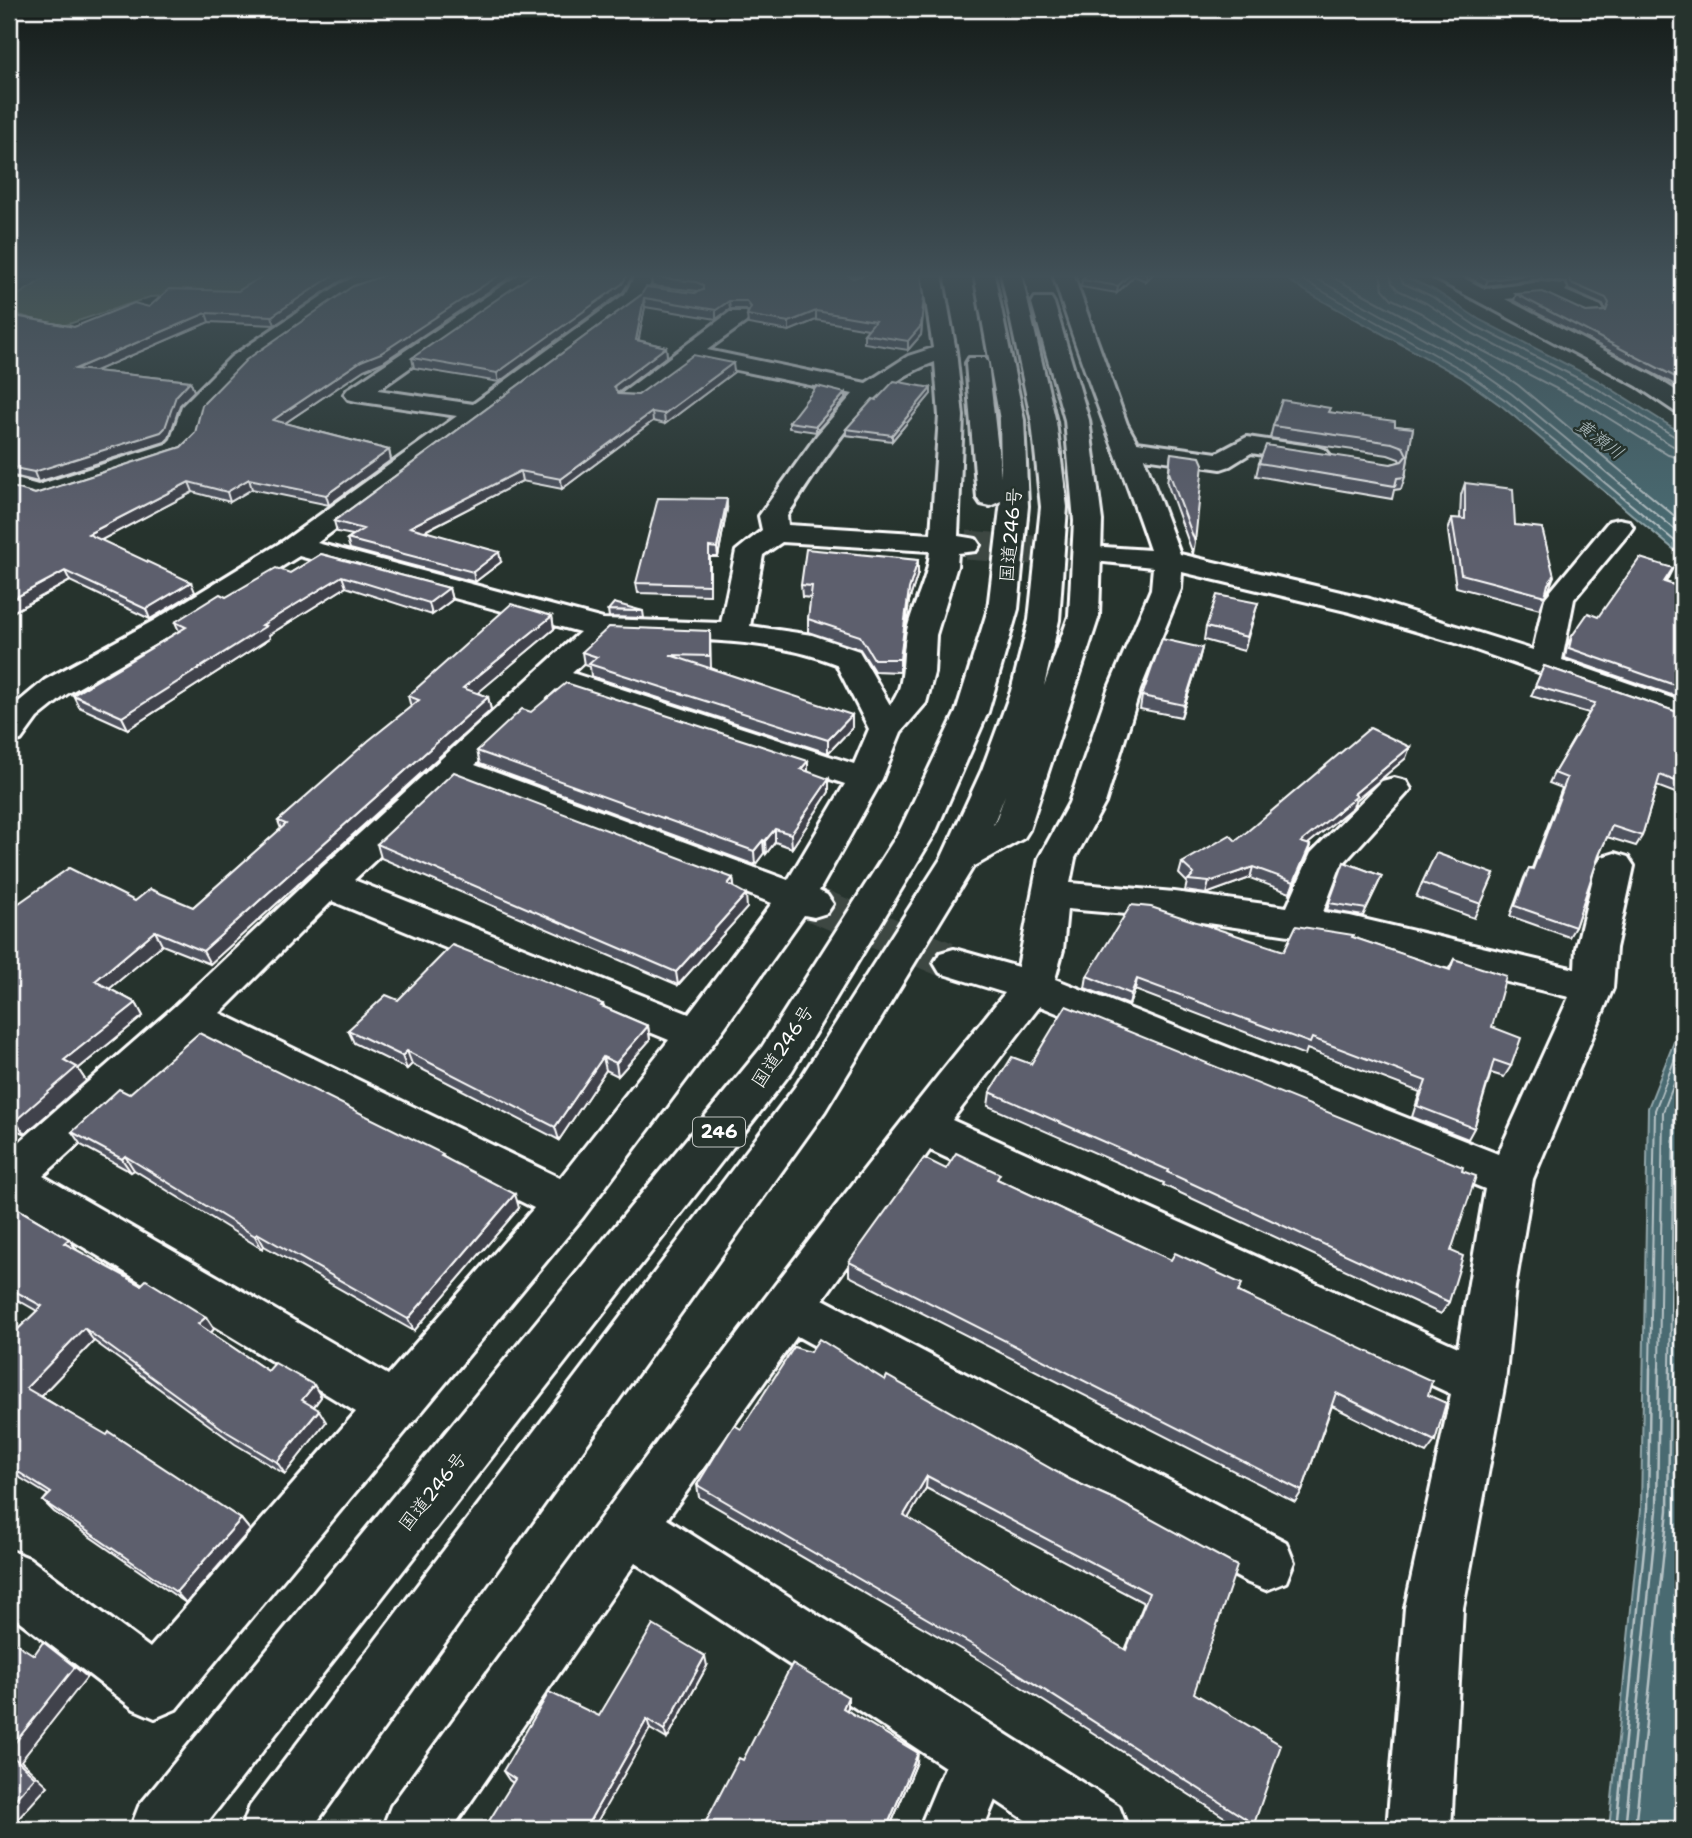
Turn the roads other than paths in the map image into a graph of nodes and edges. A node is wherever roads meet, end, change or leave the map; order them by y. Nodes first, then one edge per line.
1 (242, 360) edge
2 (406, 360) edge
3 (550, 360) edge
4 (680, 360) edge
5 (717, 360) edge
6 (917, 360) edge
7 (946, 360) edge
8 (977, 360) edge
9 (1010, 360) edge
10 (1022, 360) edge
11 (1059, 360) edge
12 (1092, 360) edge
13 (1606, 360) edge
14 (871, 391) junction
15 (629, 397) edge
16 (1683, 406) edge
17 (480, 412) junction
18 (1128, 448) junction
19 (1337, 458) edge
20 (9, 485) edge
21 (1619, 527) dead end
22 (776, 533) junction
23 (956, 544) junction
24 (295, 546) junction
25 (1104, 555) tunnel mouth
26 (1168, 560) junction
27 (602, 628) junction
28 (734, 633) junction
29 (1545, 664) junction
30 (549, 676) junction
31 (972, 712) junction
32 (1683, 713) edge
33 (13, 715) edge
34 (886, 729) junction
35 (450, 768) junction
36 (865, 779) junction
37 (1394, 789) dead end
38 (960, 858) junction
39 (1615, 866) dead end
40 (327, 884) junction
41 (1049, 894) junction
42 (805, 901) junction
43 (1300, 923) junction
44 (954, 963) tunnel mouth
45 (1033, 986) junction
46 (1593, 988) junction
47 (190, 1017) junction
48 (697, 1034) junction
49 (922, 1126) junction
50 (9, 1179) edge
51 (1510, 1179) junction
52 (567, 1203) junction
53 (791, 1307) junction
54 (1479, 1382) junction
55 (393, 1406) junction
56 (628, 1526) junction
57 (1266, 1562) dead end
58 (9, 1578) edge
59 (981, 1756) junction
60 (162, 1829) edge
61 (272, 1829) edge
62 (414, 1829) edge
63 (951, 1829) edge
64 (1096, 1829) edge
65 (1419, 1829) edge

1 - 20 main road
2 - 17 main road
3 - 17 main road
4 - 15 main road
5 - 14 main road
6 - 14 main road
7 - 23 main road
8 - 31 main road
9 - 31 main road, 国道246号 / 246
10 - 38 main road, 国道246号 / 246
11 - 38 main road
12 - 18 main road
13 - 16 main road
14 - 22 main road
17 - 24 main road
18 - 19 main road
18 - 26 main road
21 - 29 main road
22 - 23 main road
22 - 28 main road
23 - 34 main road
24 - 27 main road
24 - 33 main road
25 - 26 main road
26 - 29 main road
26 - 41 main road
27 - 28 main road
27 - 30 main road
28 - 34 main road
29 - 32 main road
30 - 35 main road
30 - 36 main road
31 - 60 main road, 国道246号 / 246
34 - 36 main road
35 - 40 main road
35 - 42 main road
36 - 42 main road
37 - 43 main road
38 - 61 main road, 国道246号 / 246
39 - 46 main road
40 - 47 main road
40 - 48 main road
41 - 43 main road
41 - 45 main road
42 - 48 main road
43 - 46 main road
44 - 45 main road
45 - 49 main road
45 - 51 main road
46 - 51 main road
47 - 50 main road
47 - 52 main road
48 - 52 main road
49 - 53 main road
49 - 54 main road
50 - 55 main road
51 - 54 main road
52 - 55 main road
53 - 56 main road
53 - 57 main road
54 - 65 main road
55 - 58 main road
56 - 59 main road
56 - 62 main road
59 - 63 main road
59 - 64 main road

